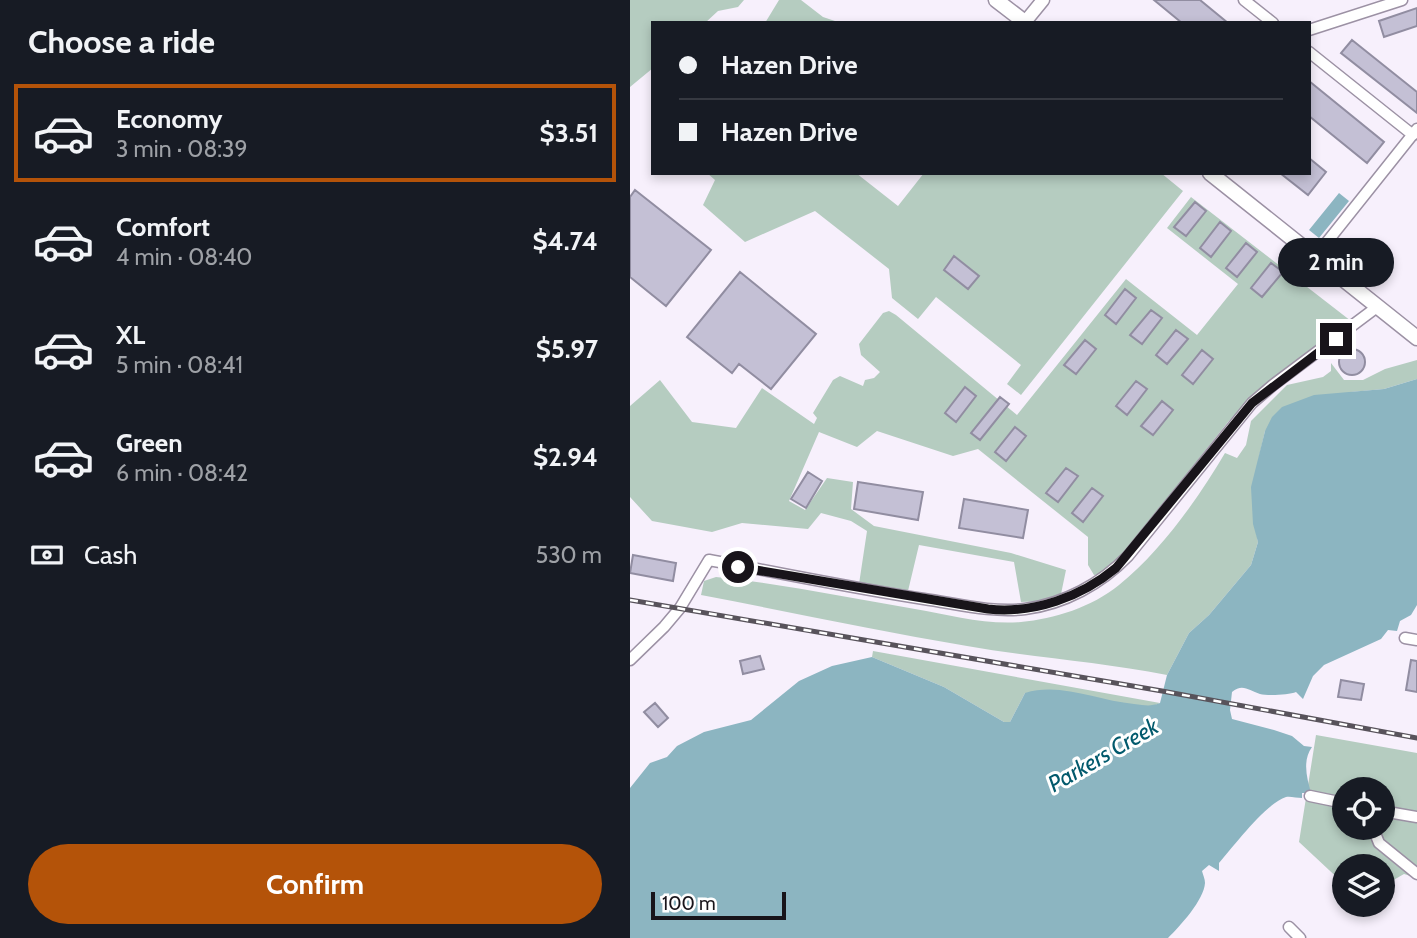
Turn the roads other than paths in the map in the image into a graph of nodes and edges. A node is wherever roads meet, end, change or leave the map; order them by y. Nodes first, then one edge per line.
1 (996, 0) edge
2 (1244, 0) edge
3 (1402, 0) edge
4 (1044, 1) edge
5 (1025, 21) edge
6 (1027, 21) edge
7 (1270, 21) edge
8 (1311, 29) edge
9 (1311, 54) edge
10 (1415, 132) edge
11 (1212, 175) edge
12 (1315, 257) junction
13 (1377, 307) junction
14 (1417, 338) edge
15 (1405, 638) dead end
16 (1417, 640) edge
17 (630, 660) edge
18 (1310, 796) dead end
19 (1332, 801) edge
20 (1395, 813) edge
21 (1417, 817) edge
22 (1378, 840) edge
23 (1417, 874) edge
24 (1289, 928) dead end
25 (1300, 938) edge

1 - 5 main road
2 - 7 street
3 - 8 street
4 - 6 street
9 - 10 street
10 - 12 street
11 - 12 main road
12 - 13 main road
13 - 14 main road
13 - 17 street
15 - 16 street
18 - 19 street
20 - 21 street
22 - 23 street
24 - 25 street

